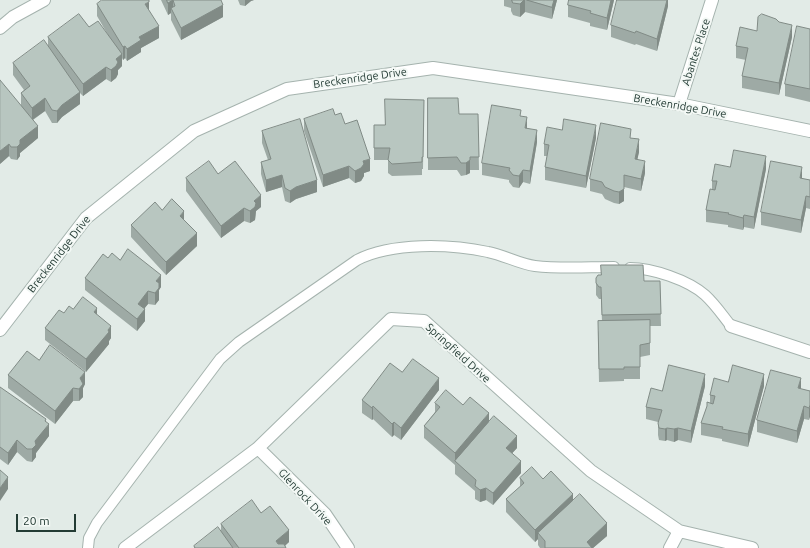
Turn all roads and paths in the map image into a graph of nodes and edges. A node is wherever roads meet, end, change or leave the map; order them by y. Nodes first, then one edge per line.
1 (44, 0) edge
2 (712, 0) edge
3 (0, 28) edge
4 (679, 104) junction
5 (810, 131) edge
6 (732, 326) joint
7 (0, 330) edge
8 (810, 352) edge
9 (258, 448) junction
10 (679, 531) junction
11 (88, 548) edge
12 (125, 548) edge
13 (348, 548) edge
14 (670, 548) edge
15 (752, 548) edge

1 - 3 street
2 - 4 street, Abantes Place
4 - 5 street, Breckenridge Drive
4 - 7 street, Breckenridge Drive
6 - 8 street
6 - 11 lane
9 - 10 street, Springfield Drive
9 - 12 street, Springfield Drive
9 - 13 street, Glenrock Drive
10 - 14 street
10 - 15 street, Springfield Drive

